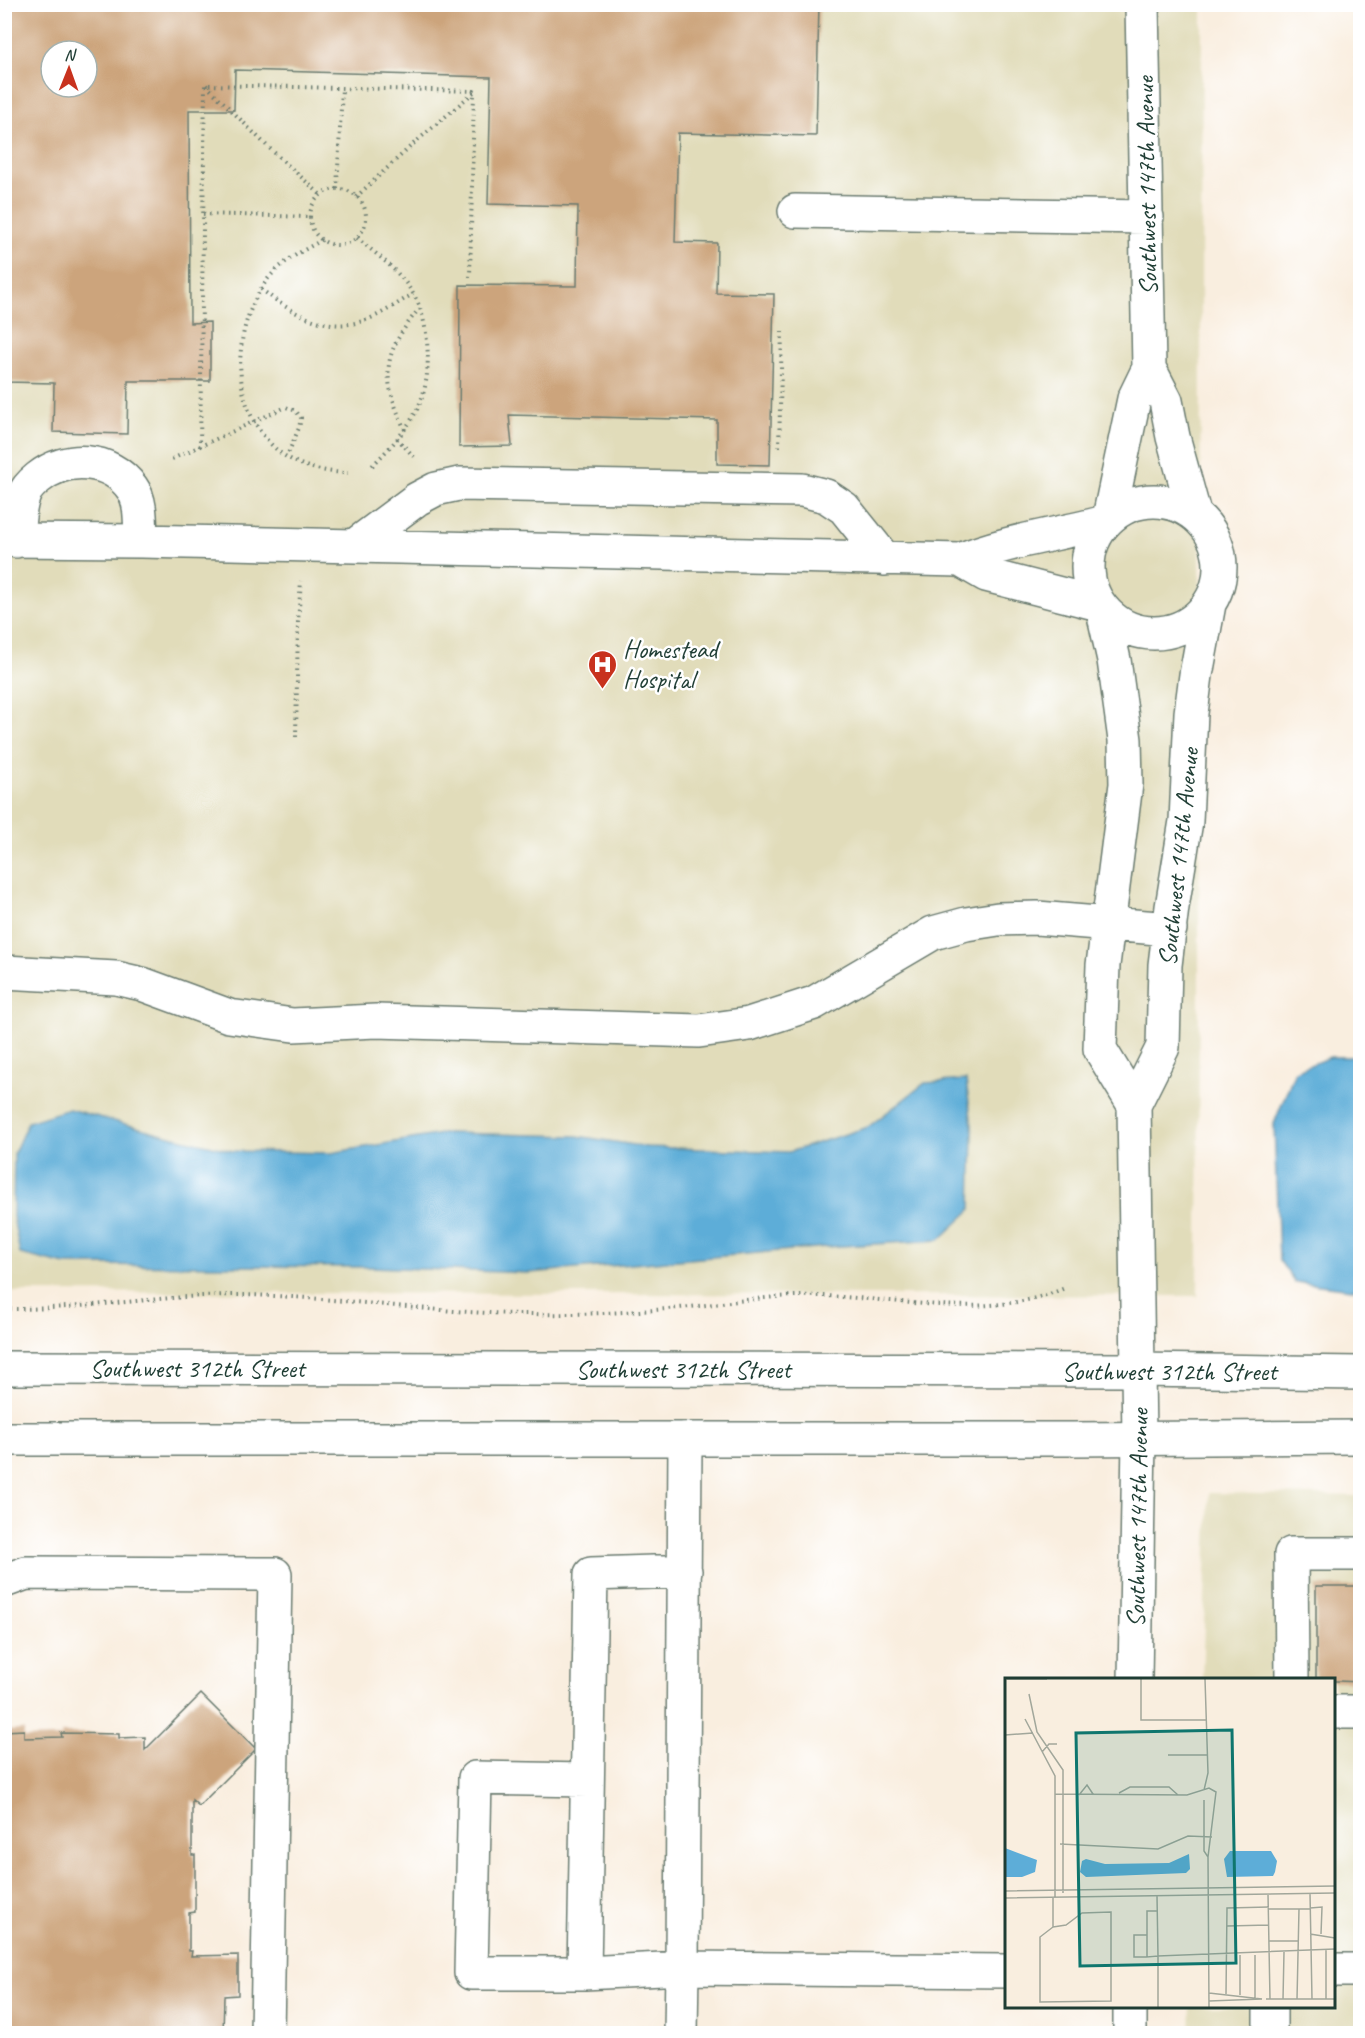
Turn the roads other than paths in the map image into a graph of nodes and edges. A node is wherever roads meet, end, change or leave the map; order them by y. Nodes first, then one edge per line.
1 (1142, 4) edge
2 (795, 211) dead end
3 (1147, 218) junction
4 (1149, 368) junction
5 (1194, 513) junction
6 (1107, 520) junction
7 (10, 540) edge
8 (141, 541) junction
9 (354, 546) junction
10 (885, 559) junction
11 (960, 560) junction
12 (1209, 604) junction
13 (1101, 607) junction
14 (1107, 923) junction
15 (1170, 929) junction
16 (4, 972) edge
17 (1134, 1105) junction
18 (4, 1368) edge
19 (1138, 1370) junction
20 (1360, 1373) edge
21 (1360, 1437) edge
22 (1138, 1438) junction
23 (4, 1439) edge
24 (685, 1439) junction
25 (1360, 1554) edge
26 (685, 1571) junction
27 (4, 1581) edge
28 (1135, 1678) edge
29 (1292, 1678) edge
30 (1335, 1712) edge
31 (1360, 1712) edge
32 (587, 1780) junction
33 (682, 1968) junction
34 (1335, 1970) edge
35 (1360, 1970) edge
36 (1005, 1971) edge
37 (584, 1973) junction
38 (1130, 2008) edge
39 (1270, 2008) edge
40 (267, 2034) edge
41 (681, 2034) edge
42 (1130, 2034) edge
43 (1270, 2034) edge

1 - 3 street, Southwest 147th Avenue
2 - 3 street
3 - 4 street, Southwest 147th Avenue
4 - 5 street, Southwest 147th Avenue
4 - 6 street, Southwest 147th Avenue
5 - 6 street
5 - 12 street
6 - 11 street
6 - 13 street
7 - 8 street
7 - 8 street
8 - 9 street
9 - 10 street
9 - 10 street
10 - 11 street
11 - 13 street
12 - 13 street
12 - 15 street, Southwest 147th Avenue
13 - 14 street
14 - 15 street
14 - 16 street
14 - 17 street
15 - 17 street, Southwest 147th Avenue
17 - 19 street, Southwest 147th Avenue
18 - 19 street, Southwest 312th Street
19 - 20 street, Southwest 312th Street
19 - 22 street, Southwest 147th Avenue
21 - 22 street
22 - 24 street
22 - 28 street, Southwest 147th Avenue
23 - 24 street
24 - 26 street
25 - 29 street
26 - 32 street
26 - 33 street
27 - 40 street
30 - 31 street
32 - 37 street
32 - 37 street
33 - 36 street
33 - 37 street
33 - 41 street
34 - 35 street
38 - 42 street
39 - 43 street

